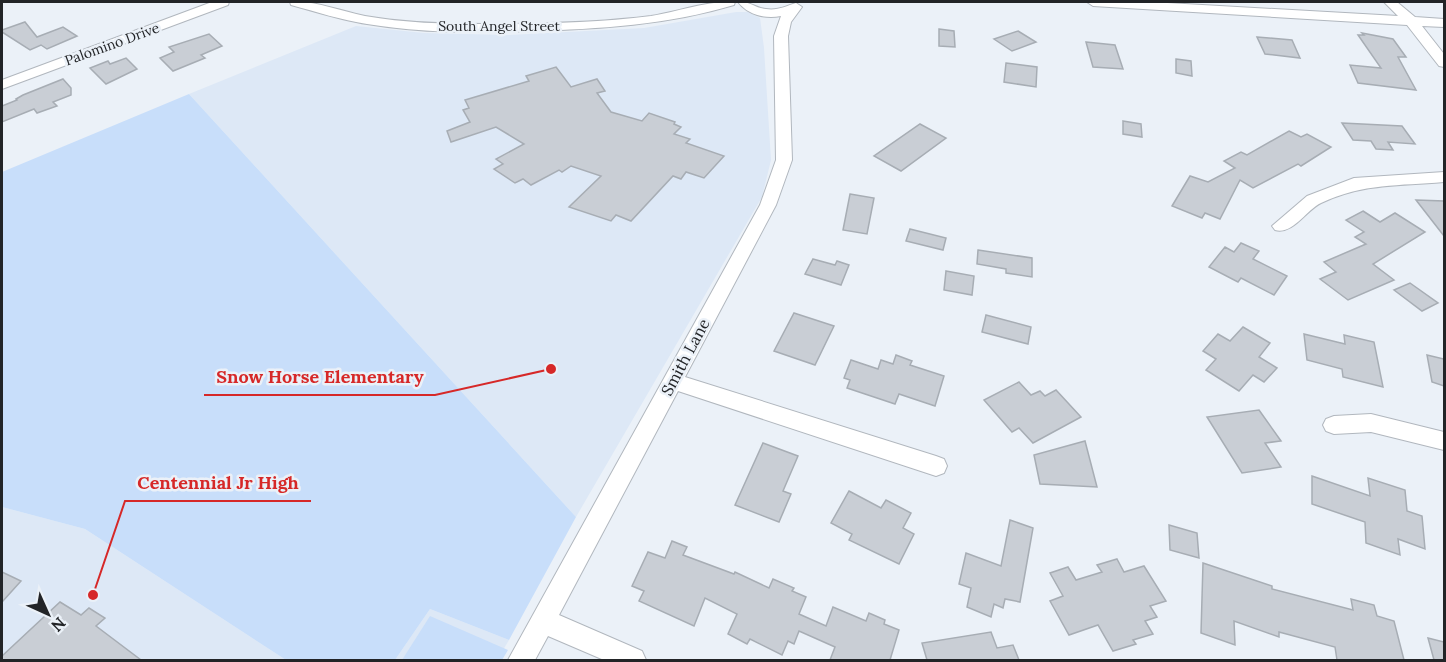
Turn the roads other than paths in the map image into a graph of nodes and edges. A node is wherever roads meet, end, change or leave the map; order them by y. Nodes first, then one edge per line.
1 (223, 2) edge
2 (296, 2) edge
3 (729, 2) edge
4 (811, 2) edge
5 (1094, 2) edge
6 (1390, 2) edge
7 (797, 6) edge
8 (751, 7) edge
9 (704, 10) junction
10 (1411, 21) junction
11 (1444, 23) edge
12 (781, 36) junction
13 (1444, 63) edge
14 (2, 85) edge
15 (1444, 177) edge
16 (1281, 226) dead end
17 (672, 381) junction
18 (1334, 425) dead end
19 (1444, 441) edge
20 (936, 466) dead end
21 (542, 621) junction
22 (520, 660) edge
23 (633, 660) edge

1 - 14 street, Palomino Drive
2 - 9 street, South Angel Street
3 - 9 street, South Angel Street
4 - 7 street
5 - 10 street
6 - 10 street
7 - 8 street, South Angel Street
7 - 12 street, Smith Lane
8 - 9 street, South Angel Street
8 - 12 street
10 - 11 street
10 - 13 street
12 - 17 street, Smith Lane
15 - 16 street
17 - 20 street
17 - 21 street, Smith Lane
18 - 19 street
21 - 22 street, Smith Lane
21 - 23 street

